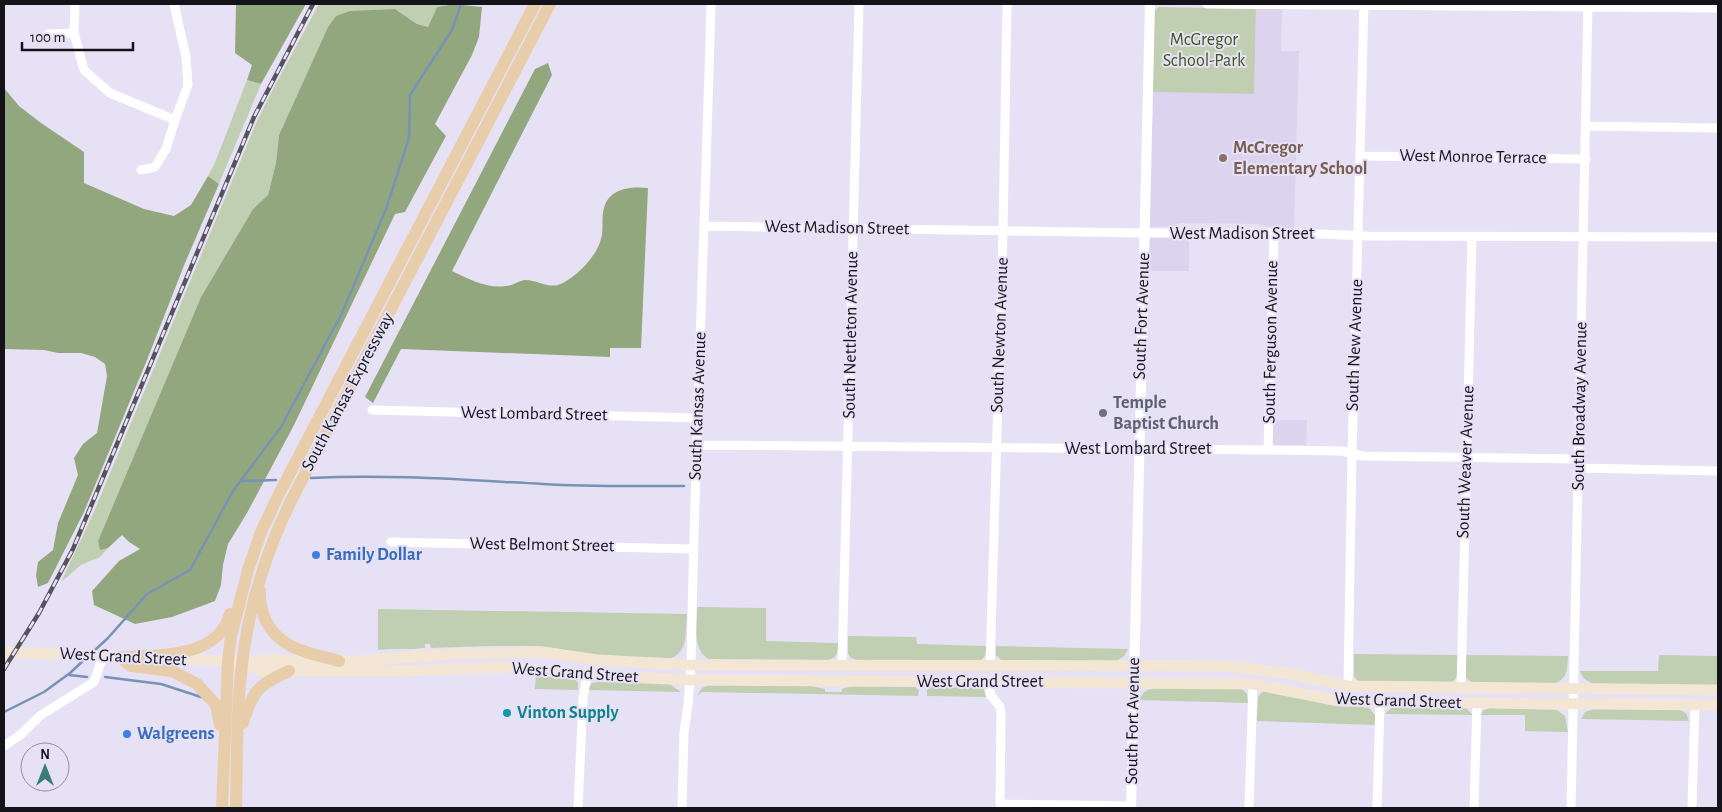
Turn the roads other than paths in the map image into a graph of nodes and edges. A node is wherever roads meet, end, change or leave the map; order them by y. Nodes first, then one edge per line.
1 (75, 4) edge
2 (174, 4) edge
3 (535, 4) edge
4 (550, 4) edge
5 (711, 4) edge
6 (859, 4) edge
7 (1007, 4) edge
8 (1150, 4) edge
9 (1207, 4) edge
10 (1364, 5) edge
11 (1588, 5) edge
12 (1718, 8) edge
13 (74, 33) junction
14 (48, 34) dead end
15 (175, 120) junction
16 (1586, 126) junction
17 (1718, 128) edge
18 (1361, 156) junction
19 (1586, 159) junction
20 (141, 170) dead end
21 (705, 226) junction
22 (853, 228) junction
23 (1003, 231) junction
24 (1144, 233) junction
25 (1274, 234) junction
26 (1359, 235) junction
27 (1583, 236) junction
28 (1472, 237) junction
29 (1718, 237) edge
30 (372, 410) dead end
31 (697, 418) junction
32 (697, 445) junction
33 (848, 447) junction
34 (996, 448) junction
35 (1138, 449) junction
36 (1268, 450) junction
37 (1352, 453) junction
38 (1466, 457) junction
39 (1579, 463) junction
40 (1718, 471) edge
41 (391, 542) dead end
42 (693, 549) junction
43 (264, 566) junction
44 (248, 570) junction
45 (4, 652) edge
46 (101, 656) junction
47 (120, 656) junction
48 (228, 661) junction
49 (339, 661) junction
50 (242, 662) junction
51 (691, 664) junction
52 (842, 665) junction
53 (990, 666) junction
54 (1134, 667) junction
55 (290, 670) junction
56 (587, 676) junction
57 (690, 680) junction
58 (990, 682) junction
59 (1134, 682) junction
60 (1253, 684) junction
61 (1348, 686) junction
62 (1461, 688) junction
63 (1574, 688) junction
64 (1718, 690) edge
65 (1380, 702) junction
66 (1477, 703) junction
67 (1573, 704) junction
68 (1695, 705) junction
69 (1718, 705) edge
70 (238, 742) junction
71 (4, 746) edge
72 (224, 747) junction
73 (1131, 807) edge
74 (222, 808) edge
75 (236, 808) edge
76 (578, 808) edge
77 (682, 808) edge
78 (1248, 808) edge
79 (1377, 808) edge
80 (1474, 808) edge
81 (1571, 808) edge
82 (1692, 808) edge

1 - 13 street
2 - 15 street
3 - 44 main road, South Kansas Expressway
4 - 43 main road, South Kansas Expressway
5 - 21 street, South Kansas Avenue
6 - 22 street, South Nettleton Avenue
7 - 23 street, South Newton Avenue
8 - 24 street, South Fort Avenue
9 - 10 street
10 - 11 street
10 - 18 street, South New Avenue
11 - 12 street
11 - 16 street, South Broadway Avenue
13 - 14 street
13 - 15 street
15 - 20 street
16 - 17 street
16 - 19 street, South Broadway Avenue
18 - 19 street, West Monroe Terrace
18 - 26 street, South New Avenue
19 - 27 street, South Broadway Avenue
21 - 22 street, West Madison Street
21 - 31 street, South Kansas Avenue
22 - 23 street, West Madison Street
22 - 33 street, South Nettleton Avenue
23 - 24 street, West Madison Street
23 - 34 street, South Newton Avenue
24 - 25 street, West Madison Street
24 - 35 street, South Fort Avenue
25 - 26 street, West Madison Street
25 - 36 street, South Ferguson Avenue
26 - 28 street, West Madison Street
26 - 37 street, South New Avenue
27 - 28 street, West Madison Street
27 - 29 street, West Madison Street
27 - 39 street, South Broadway Avenue
28 - 38 street, South Weaver Avenue
30 - 31 street, West Lombard Street
31 - 32 street, South Kansas Avenue
32 - 33 street, West Lombard Street
32 - 42 street, South Kansas Avenue
33 - 34 street, West Lombard Street
33 - 52 street, South Nettleton Avenue
34 - 35 street, West Lombard Street
34 - 53 street, South Newton Avenue
35 - 36 street, West Lombard Street
35 - 54 street, South Fort Avenue
36 - 37 street, West Lombard Street
37 - 38 street, West Lombard Street
37 - 61 street, South New Avenue
38 - 39 street, West Lombard Street
38 - 62 street, South Weaver Avenue
39 - 40 street, West Lombard Street
39 - 63 street, South Broadway Avenue
41 - 42 street, West Belmont Street
42 - 51 street, South Kansas Avenue
43 - 49 main road
43 - 50 main road, South Kansas Expressway
44 - 47 main road
44 - 48 main road, South Kansas Expressway
45 - 46 main road, West Grand Street
46 - 47 main road, West Grand Street
46 - 71 street
47 - 48 main road, West Grand Street
47 - 72 main road
48 - 50 main road, West Grand Street
48 - 72 main road, South Kansas Expressway
49 - 50 main road, West Grand Street
49 - 51 main road, West Grand Street
50 - 55 main road, West Grand Street
50 - 70 main road, South Kansas Expressway
51 - 52 main road, West Grand Street
51 - 57 street, South Kansas Avenue
52 - 53 main road, West Grand Street
53 - 54 main road, West Grand Street
54 - 59 street, South Fort Avenue
54 - 61 main road, West Grand Street
55 - 56 main road, West Grand Street
55 - 70 main road
56 - 57 main road, West Grand Street
56 - 76 street
57 - 58 main road, West Grand Street
57 - 77 street, South Kansas Avenue
58 - 59 main road, West Grand Street
58 - 73 street
59 - 60 main road, West Grand Street
59 - 73 street, South Fort Avenue
60 - 65 main road, West Grand Street
60 - 78 street
61 - 62 main road, West Grand Street
62 - 63 main road, West Grand Street
63 - 64 main road, West Grand Street
63 - 67 street, South Broadway Avenue
65 - 66 main road, West Grand Street
65 - 79 street
66 - 67 main road, West Grand Street
66 - 80 street
67 - 68 main road, West Grand Street
67 - 81 street, South Broadway Avenue
68 - 69 main road, West Grand Street
68 - 82 street
70 - 75 main road, South Kansas Expressway
72 - 74 main road, South Kansas Expressway

